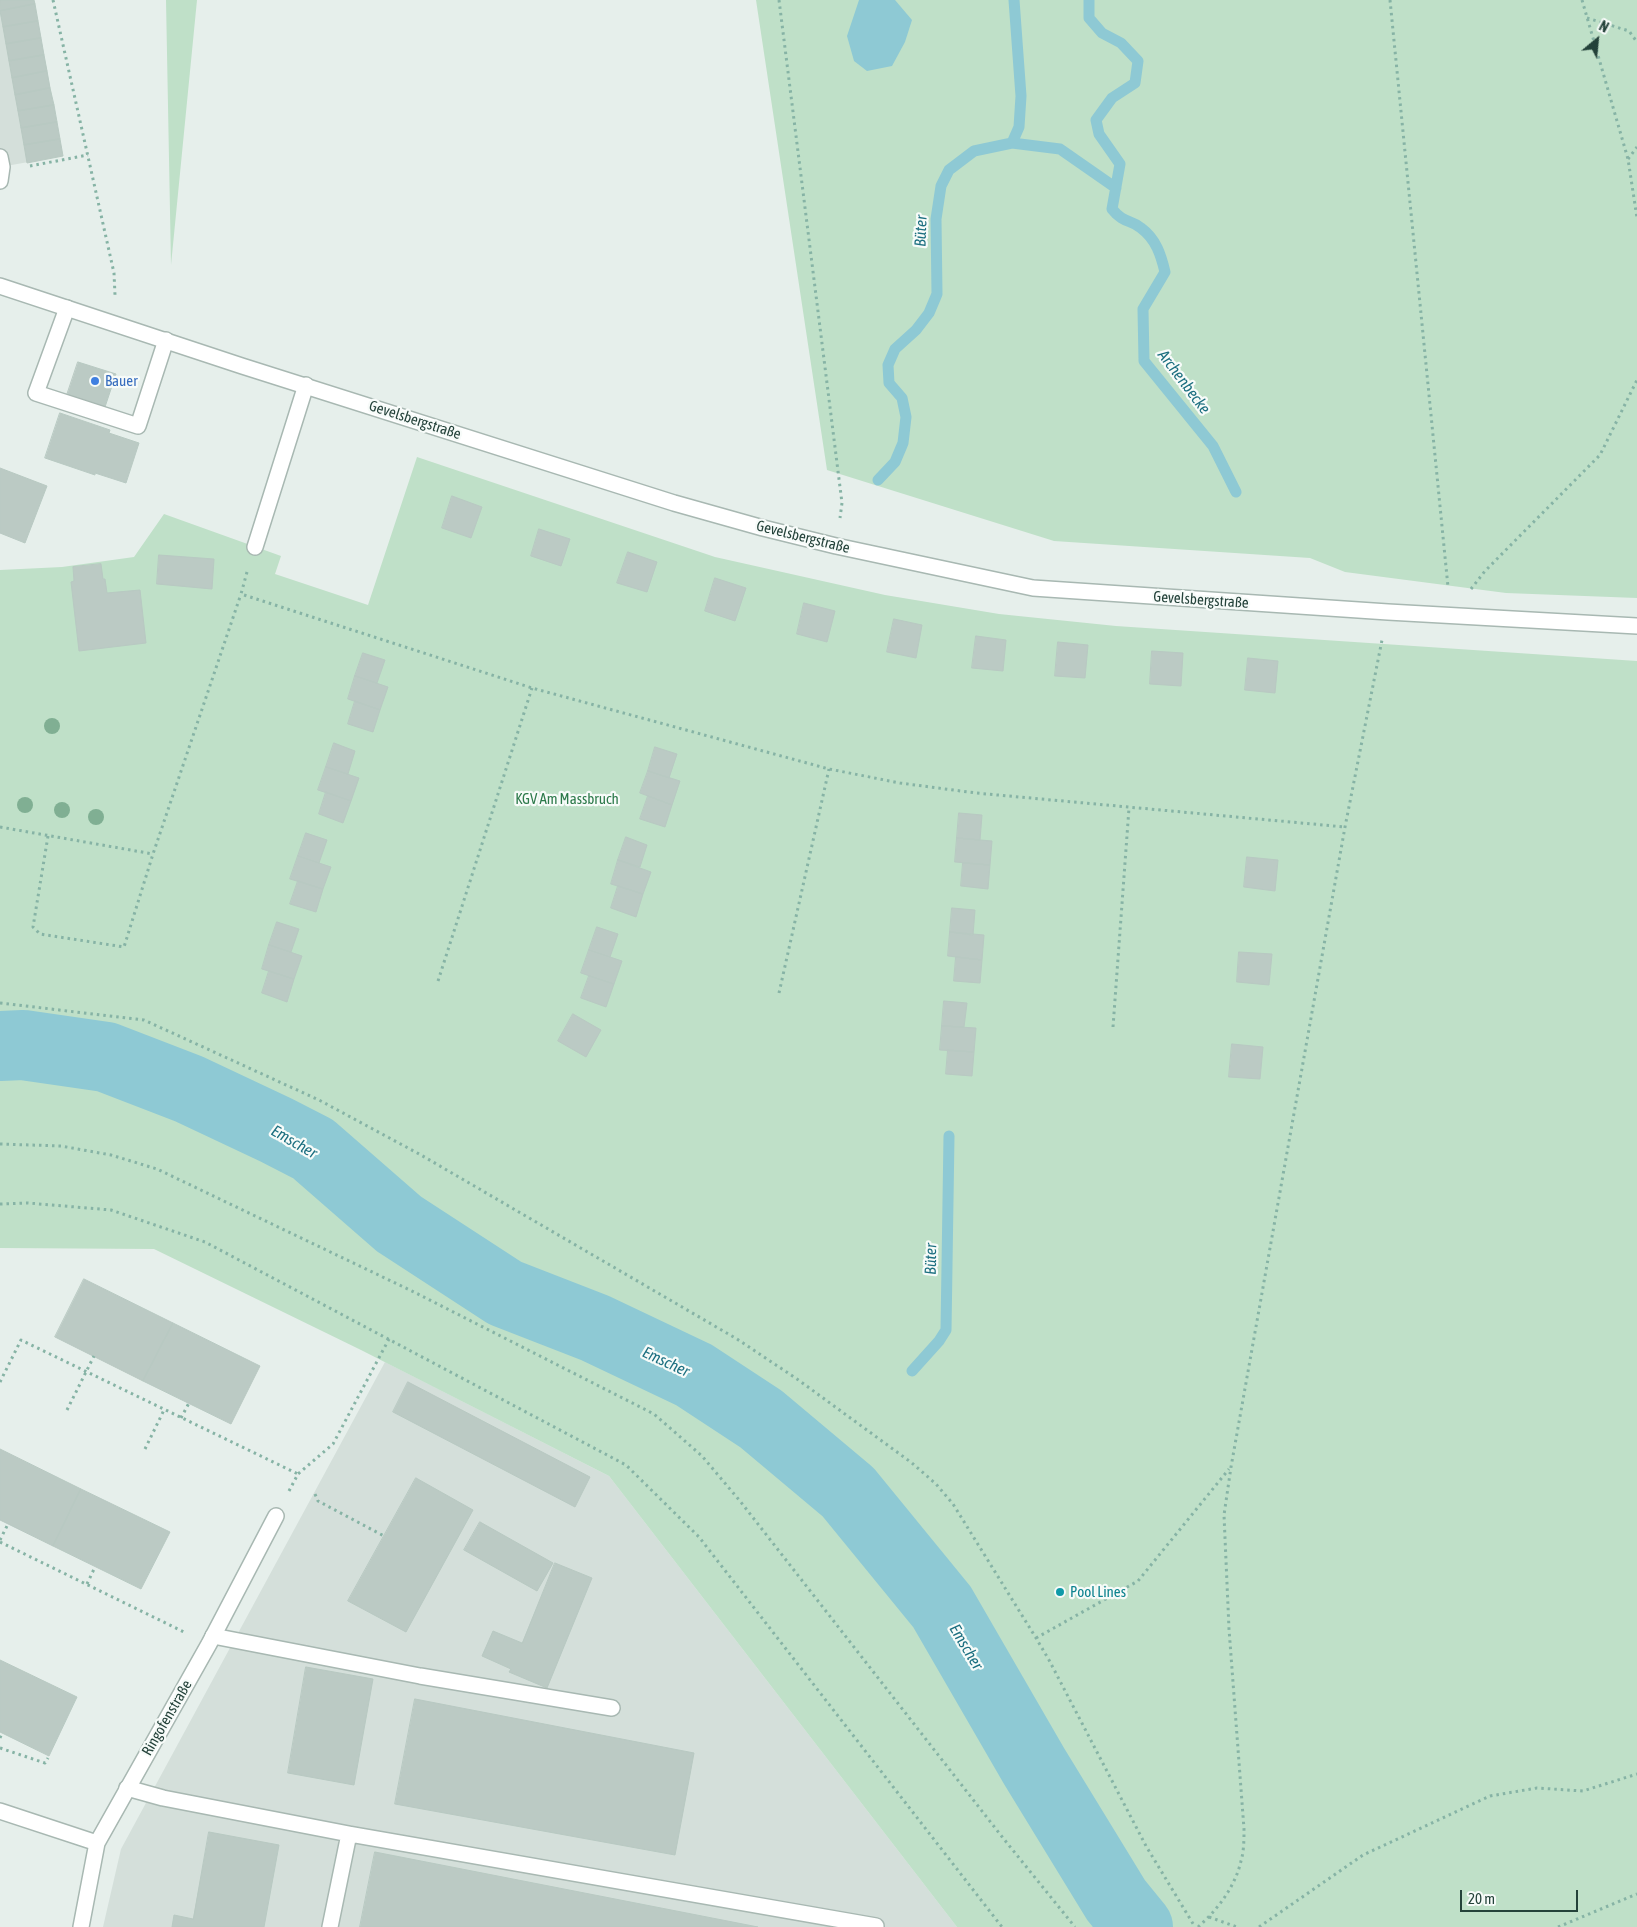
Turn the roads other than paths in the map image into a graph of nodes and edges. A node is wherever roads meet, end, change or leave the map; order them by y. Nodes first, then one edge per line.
1 (0, 157) edge
2 (1, 172) edge
3 (0, 181) edge
4 (0, 286) edge
5 (67, 308) junction
6 (166, 340) junction
7 (306, 386) junction
8 (255, 547) road end
9 (1637, 626) edge
10 (276, 1516) road end
11 (211, 1640) junction
12 (612, 1708) dead end
13 (127, 1788) junction
14 (0, 1811) edge
15 (349, 1834) junction
16 (97, 1843) junction
17 (876, 1926) edge
18 (81, 1927) edge
19 (330, 1927) edge

1 - 2 street
2 - 3 street
4 - 5 street, Gevelsbergstraße
5 - 6 street, Gevelsbergstraße
5 - 6 street
6 - 7 street, Gevelsbergstraße
7 - 8 street
7 - 9 street, Gevelsbergstraße
10 - 11 street, Ringofenstraße
11 - 12 street
11 - 13 street, Ringofenstraße
13 - 15 street
13 - 16 street, Ringofenstraße
14 - 16 street
15 - 17 street
15 - 19 street
16 - 18 street, Ringofenstraße

